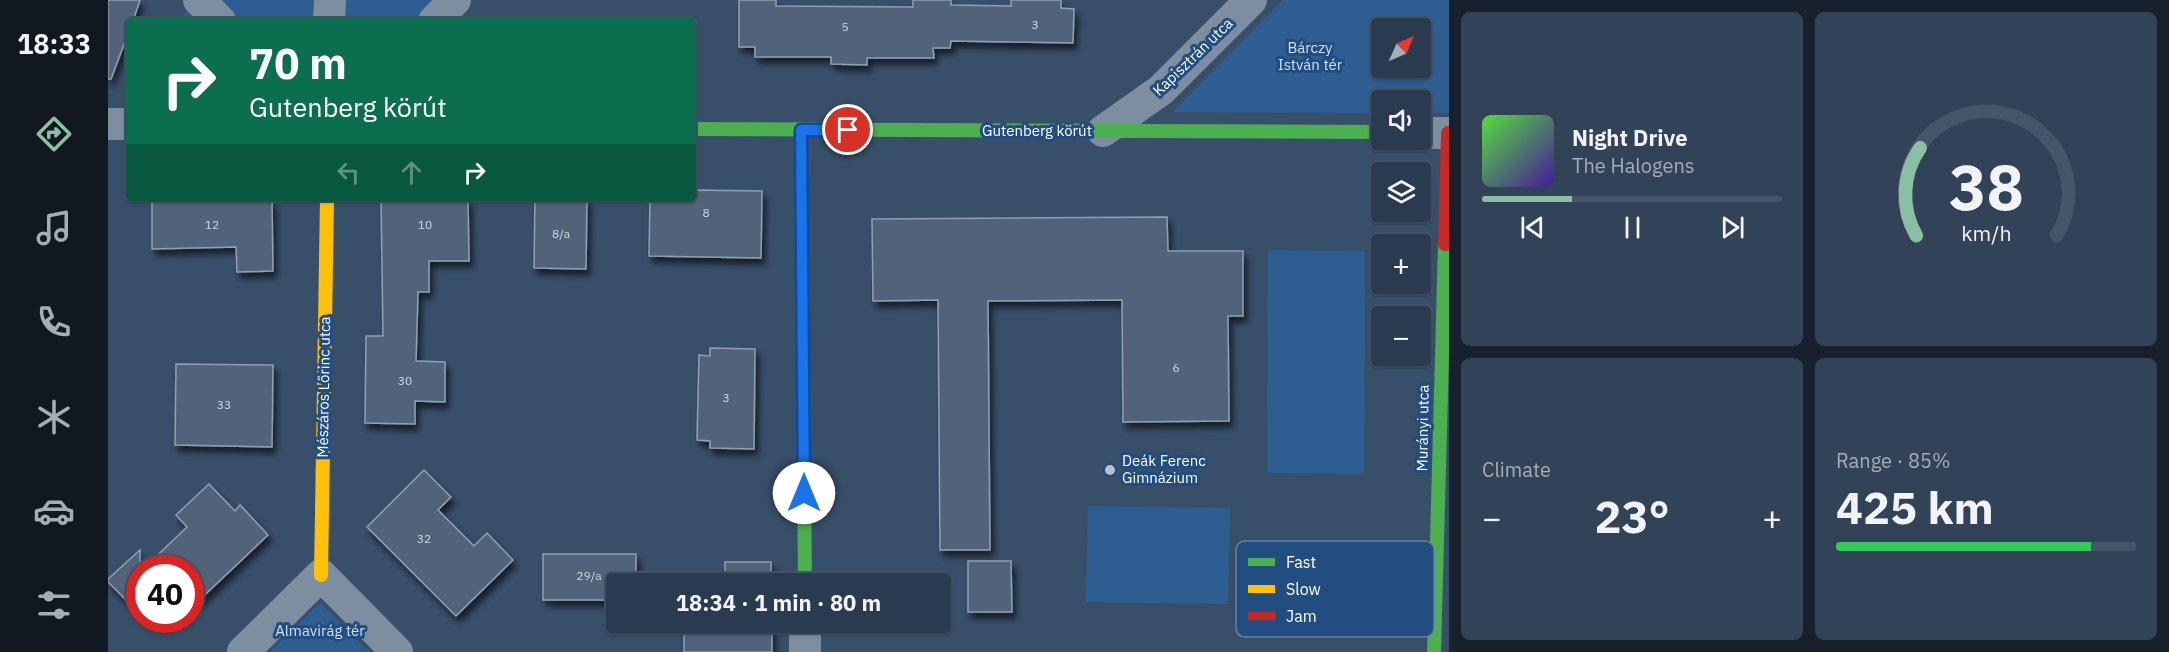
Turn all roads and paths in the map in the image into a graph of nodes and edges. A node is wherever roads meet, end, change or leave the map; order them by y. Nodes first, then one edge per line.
1 (199, 0) edge
2 (330, 0) edge
3 (455, 0) edge
4 (1251, 0) edge
5 (217, 18) edge
6 (329, 18) edge
7 (437, 18) edge
8 (108, 124) edge
9 (126, 124) edge
10 (696, 129) edge
11 (801, 130) junction
12 (1103, 131) junction
13 (1371, 132) edge
14 (1439, 133) edge
15 (327, 201) edge
16 (805, 573) edge
17 (321, 575) junction
18 (805, 633) edge
19 (243, 652) edge
20 (397, 652) edge
21 (805, 652) edge
22 (1434, 652) edge

1 - 5 street
2 - 6 street
3 - 7 street
4 - 12 street, Kapisztrán utca
8 - 9 street
10 - 11 street, Gutenberg körút
11 - 12 street, Gutenberg körút
11 - 16 street
12 - 13 street, Gutenberg körút
14 - 22 street, Murányi utca
15 - 17 street, Mészáros Lőrinc utca
17 - 19 street
17 - 20 street
18 - 21 street

